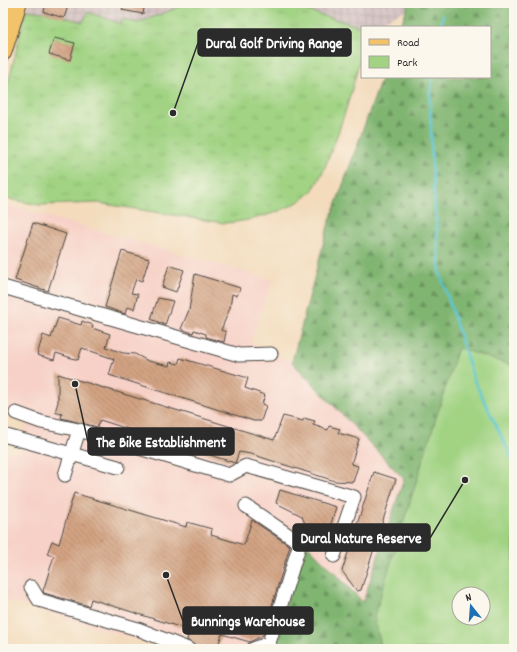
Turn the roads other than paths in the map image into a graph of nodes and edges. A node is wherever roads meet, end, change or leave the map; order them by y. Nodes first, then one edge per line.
1 (18, 3) edge
2 (4, 41) edge
3 (3, 287) edge
4 (271, 354) dead end
5 (16, 412) dead end
6 (79, 430) junction
7 (3, 435) edge
8 (70, 454) junction
9 (118, 467) dead end
10 (65, 475) dead end
11 (246, 506) dead end
12 (334, 556) dead end
13 (31, 587) dead end
14 (188, 649) edge
15 (253, 649) edge

1 - 2 main road
3 - 4 lane
5 - 6 lane
6 - 8 lane
6 - 12 lane
7 - 8 lane
8 - 9 lane
8 - 10 lane
11 - 15 lane
13 - 14 lane

